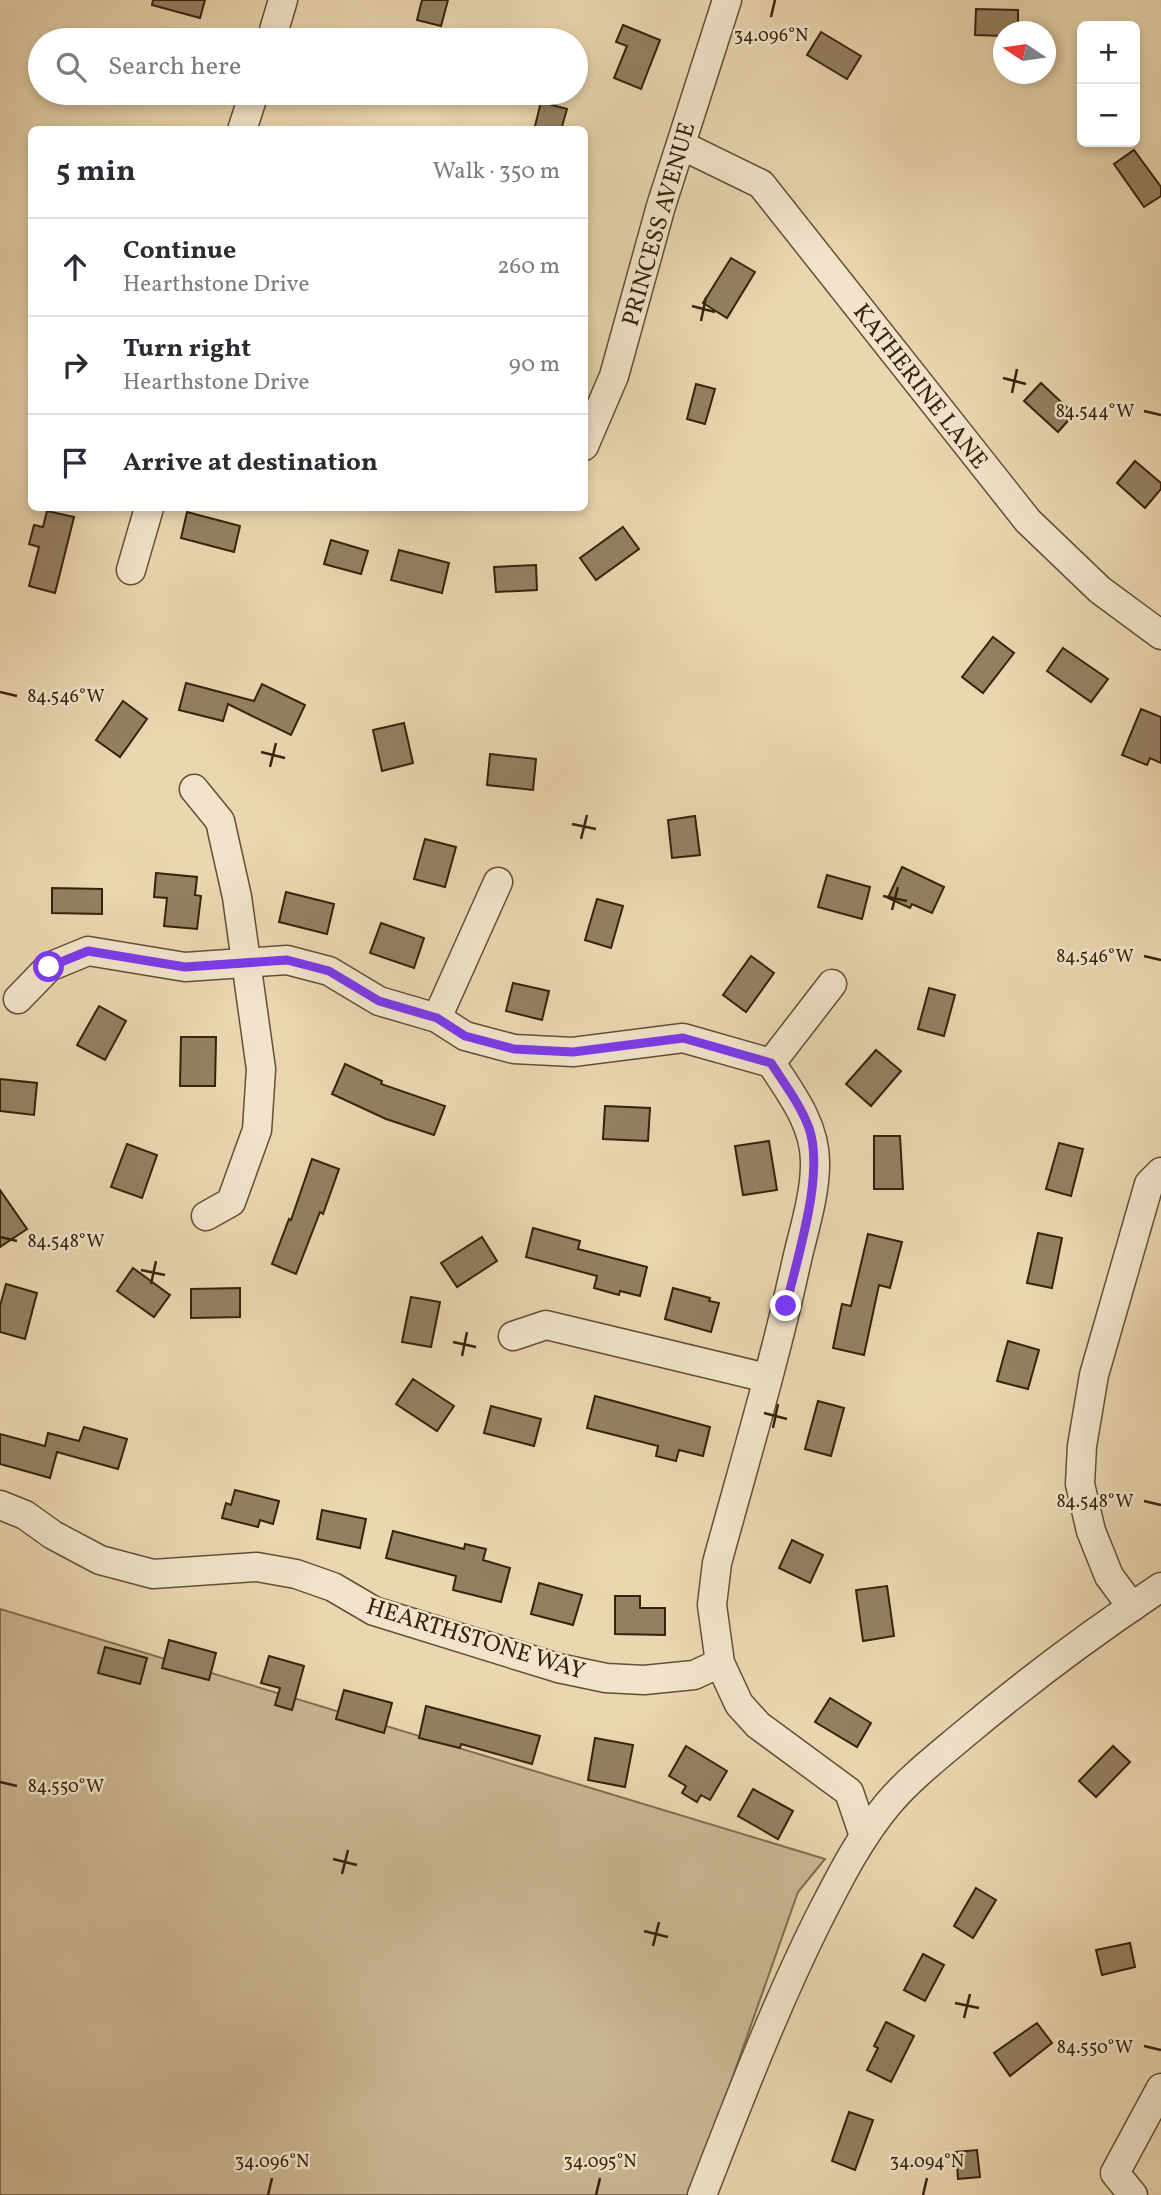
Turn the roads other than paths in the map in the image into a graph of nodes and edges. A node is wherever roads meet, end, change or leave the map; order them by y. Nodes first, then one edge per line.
1 (283, 0) edge
2 (727, 0) edge
3 (275, 28) edge
4 (250, 105) edge
5 (243, 126) edge
6 (681, 145) junction
7 (588, 437) edge
8 (148, 511) edge
9 (131, 570) dead end
10 (1161, 635) edge
11 (194, 789) dead end
12 (498, 883) dead end
13 (248, 963) junction
14 (832, 984) dead end
15 (18, 999) dead end
16 (437, 1018) junction
17 (771, 1063) junction
18 (1161, 1172) edge
19 (206, 1216) dead end
20 (513, 1336) dead end
21 (767, 1378) junction
22 (0, 1505) edge
23 (1161, 1587) edge
24 (1132, 1607) junction
25 (720, 1663) junction
26 (864, 1836) junction
27 (1161, 2088) edge
28 (702, 2195) edge
29 (1133, 2195) edge

1 - 3 street
2 - 6 street, PRINCESS AVENUE
4 - 5 street
6 - 7 street, PRINCESS AVENUE
6 - 10 street, KATHERINE LANE
8 - 9 street
11 - 13 street
12 - 16 street
13 - 15 street
13 - 16 street
13 - 19 street
14 - 17 street
16 - 17 street
17 - 21 street
18 - 24 street
20 - 21 street
21 - 25 street
22 - 25 street, HEARTHSTONE WAY
23 - 24 street
24 - 26 street
25 - 26 street
26 - 28 street
27 - 29 street

